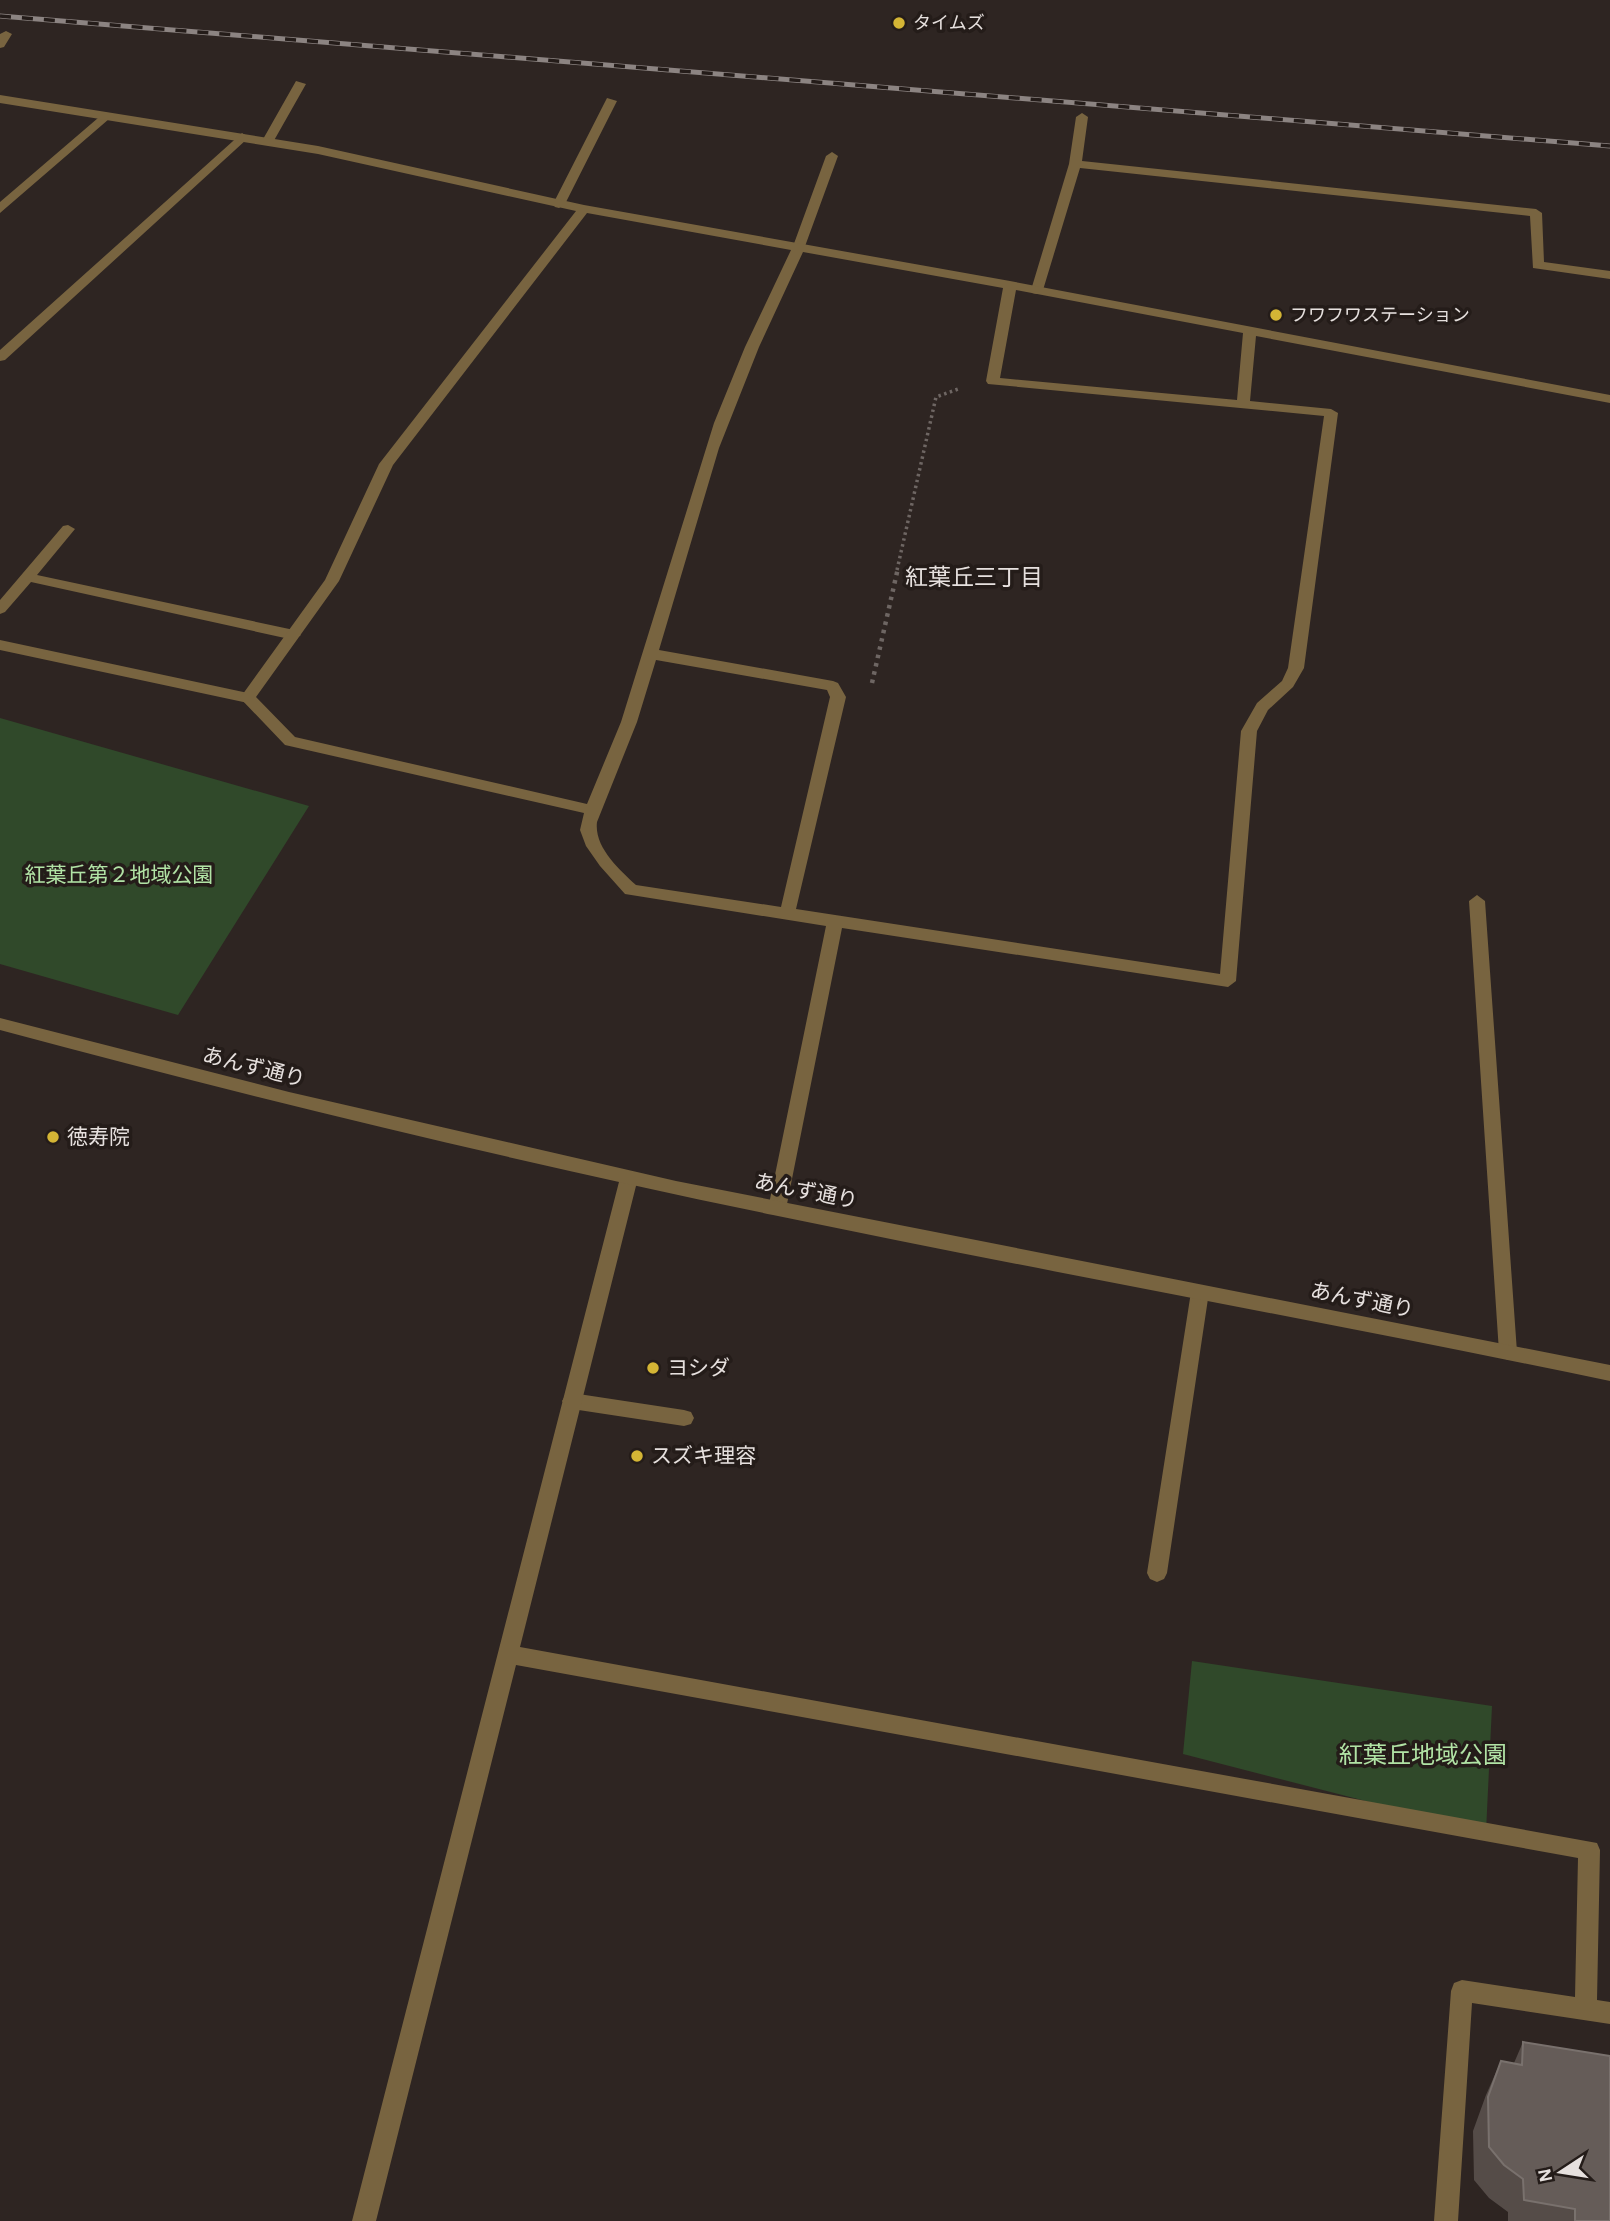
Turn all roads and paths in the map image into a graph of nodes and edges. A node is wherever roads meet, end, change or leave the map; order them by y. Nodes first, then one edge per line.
1 (300, 84) dead end
2 (0, 99) edge
3 (611, 101) dead end
4 (105, 116) junction
5 (1082, 117) dead end
6 (242, 137) junction
7 (268, 142) junction
8 (832, 156) dead end
9 (1075, 164) junction
10 (559, 204) junction
11 (0, 209) edge
12 (584, 209) junction
13 (798, 250) junction
14 (1610, 275) edge
15 (1010, 285) junction
16 (1037, 290) junction
17 (1250, 333) junction
18 (0, 357) edge
19 (993, 381) junction
20 (1610, 399) edge
21 (1243, 405) junction
22 (68, 529) dead end
23 (27, 577) junction
24 (0, 608) edge
25 (294, 635) junction
26 (0, 645) edge
27 (652, 654) junction
28 (838, 697) junction
29 (248, 698) junction
30 (592, 810) junction
31 (1477, 901) dead end
32 (787, 915) junction
33 (835, 923) junction
34 (0, 1024) edge
35 (629, 1178) junction
36 (777, 1209) junction
37 (1199, 1292) junction
38 (1508, 1352) junction
39 (1610, 1373) edge
40 (572, 1401) junction
41 (684, 1418) dead end
42 (1157, 1573) dead end
43 (507, 1654) junction
44 (1586, 2009) junction
45 (1610, 2014) edge
46 (364, 2221) edge
47 (1446, 2221) edge

1 - 7 street
2 - 4 street
3 - 10 street
4 - 6 street
4 - 11 street
5 - 9 street
6 - 7 street
6 - 18 street
7 - 10 street
8 - 13 street
9 - 14 street
9 - 16 street
10 - 12 street
12 - 13 street
12 - 25 street
13 - 15 street
13 - 27 street
15 - 16 street
15 - 19 street
16 - 17 street
17 - 20 street
17 - 21 street
19 - 21 street
19 - 28 path
21 - 33 street
22 - 23 street
23 - 24 street
23 - 25 street
25 - 29 street
26 - 29 street
27 - 28 street
27 - 30 street
28 - 32 street
29 - 30 street
30 - 32 street
31 - 38 street
32 - 33 street
33 - 36 street
34 - 35 street, あんず通り
35 - 36 street, あんず通り
35 - 40 street
36 - 37 street, あんず通り
37 - 38 street, あんず通り
37 - 42 street
38 - 39 street, あんず通り
40 - 41 street
40 - 43 street
43 - 44 street
43 - 46 street
44 - 45 street
44 - 47 street

